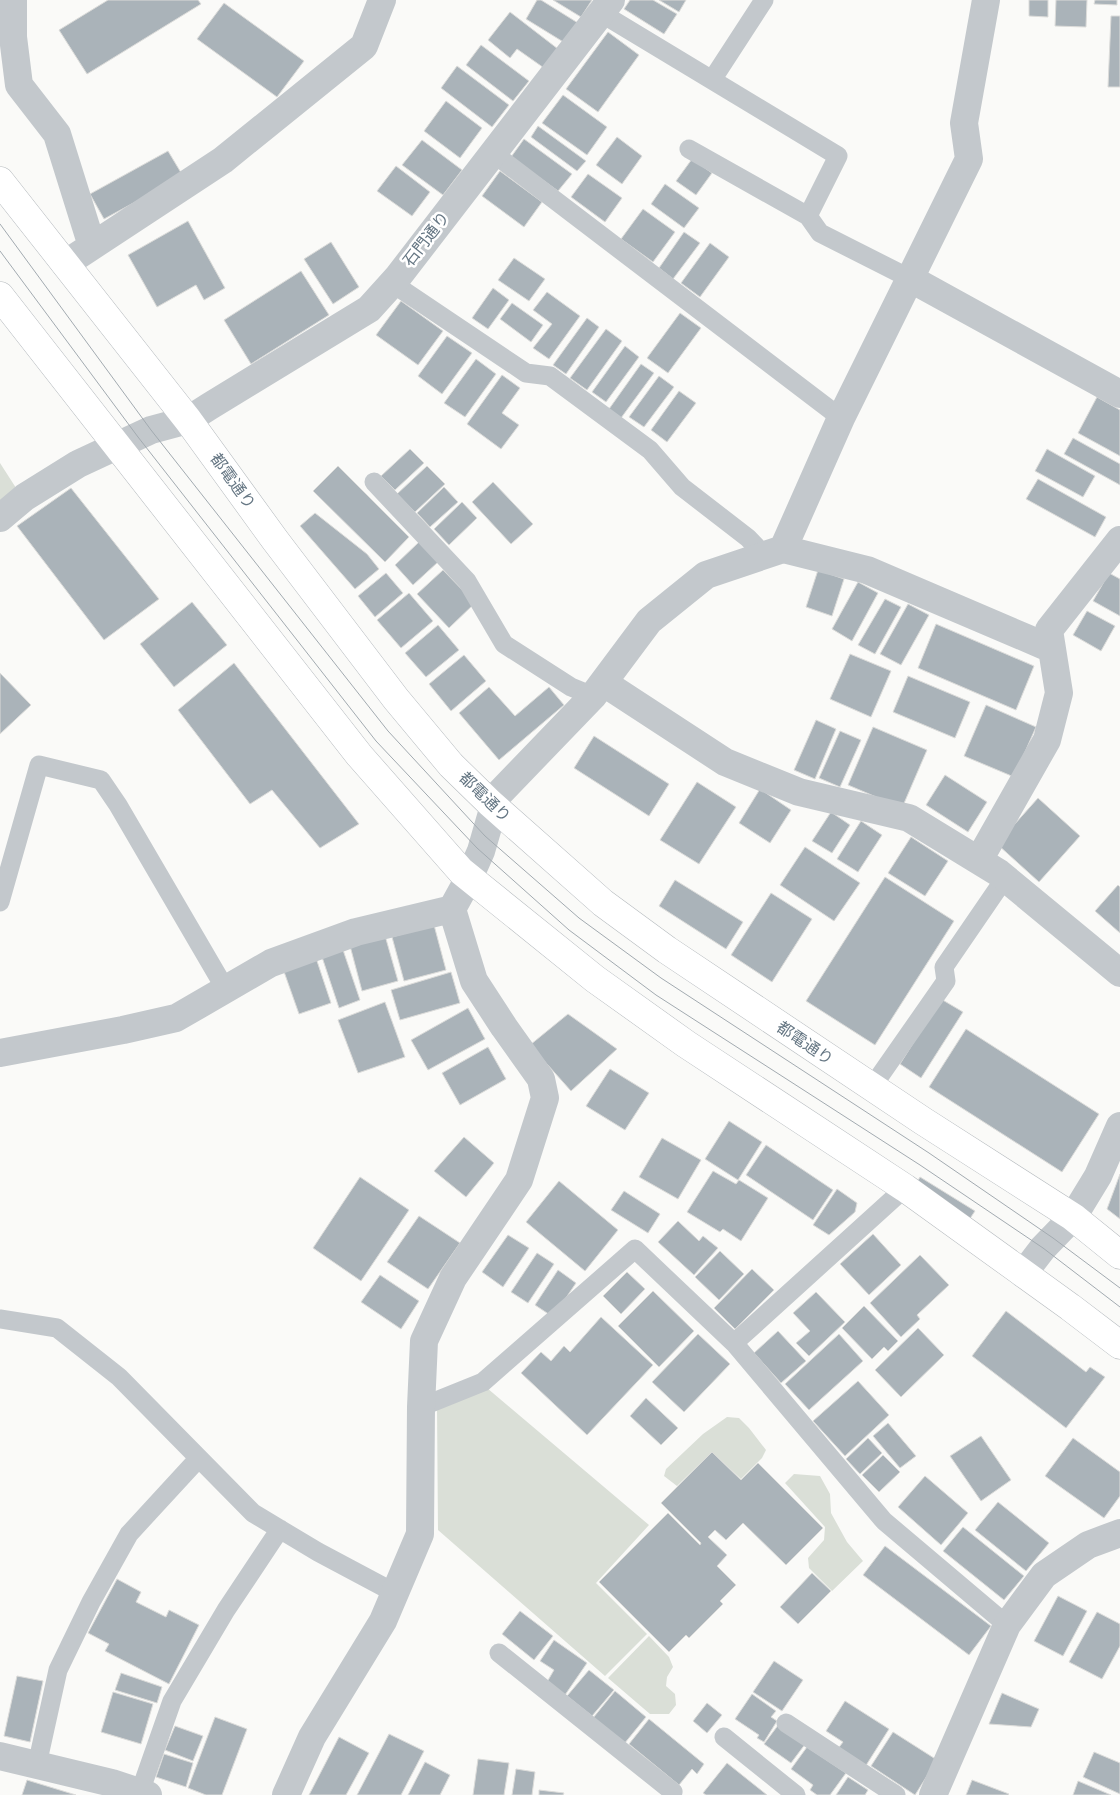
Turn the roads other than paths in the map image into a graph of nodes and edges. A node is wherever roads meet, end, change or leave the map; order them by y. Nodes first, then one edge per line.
1 (13, 0) edge
2 (382, 0) edge
3 (764, 0) edge
4 (986, 0) edge
5 (606, 6) edge
6 (712, 80) junction
7 (10, 85) edge
8 (689, 149) dead end
9 (493, 153) junction
10 (0, 181) edge
11 (808, 216) junction
12 (92, 246) junction
13 (65, 264) junction
14 (911, 279) junction
15 (392, 283) junction
16 (0, 296) edge
17 (1120, 394) edge
18 (841, 418) junction
19 (188, 420) junction
20 (117, 446) junction
21 (374, 482) dead end
22 (0, 518) edge
23 (1120, 540) edge
24 (774, 552) junction
25 (1052, 649) junction
26 (598, 690) junction
27 (492, 804) junction
28 (979, 860) junction
29 (469, 878) junction
30 (1005, 878) junction
31 (0, 902) edge
32 (452, 909) junction
33 (1120, 973) edge
34 (226, 990) junction
35 (0, 1053) edge
36 (872, 1087) junction
37 (1120, 1126) edge
38 (905, 1188) junction
39 (1073, 1217) junction
40 (1120, 1255) edge
41 (1023, 1274) junction
42 (0, 1319) edge
43 (734, 1343) junction
44 (1120, 1345) edge
45 (421, 1407) junction
46 (198, 1459) junction
47 (280, 1529) junction
48 (1120, 1533) edge
49 (395, 1593) junction
50 (1007, 1625) junction
51 (499, 1653) dead end
52 (786, 1723) dead end
53 (724, 1737) dead end
54 (0, 1756) edge
55 (38, 1765) junction
56 (144, 1794) edge
57 (286, 1795) edge
58 (672, 1795) edge
59 (796, 1795) edge
60 (896, 1795) edge
61 (933, 1795) edge

1 - 7 street
2 - 12 street
3 - 6 lane
4 - 14 street
5 - 6 lane
5 - 9 street, 石門通り
6 - 11 lane
7 - 12 street
8 - 11 lane
9 - 15 street, 石門通り
9 - 18 lane
10 - 13 main road, 都電通り
11 - 14 lane
12 - 13 street
13 - 19 main road, 都電通り
14 - 17 street
14 - 18 street
15 - 19 street, 石門通り
15 - 24 lane
16 - 20 main road
18 - 24 street
19 - 20 street, 石門通り
19 - 27 main road, 都電通り
20 - 22 street, 石門通り
20 - 29 main road
21 - 26 lane
23 - 25 street
24 - 25 street
24 - 26 street
25 - 28 street
26 - 27 street
26 - 28 street
27 - 29 street
27 - 36 main road, 都電通り
28 - 30 street
29 - 32 street
29 - 38 main road
30 - 33 street
30 - 36 lane
31 - 34 lane
32 - 34 street
32 - 45 street
34 - 35 street
36 - 39 main road, 都電通り
37 - 39 street
38 - 41 main road
38 - 43 lane
39 - 40 main road, 都電通り
39 - 41 street
41 - 44 main road
42 - 46 lane
43 - 45 lane
43 - 50 lane
45 - 49 street
46 - 47 lane
46 - 55 lane
47 - 49 lane
47 - 56 lane
48 - 50 street
49 - 57 street
50 - 61 street
51 - 58 lane
52 - 60 lane
53 - 59 lane
54 - 55 street
55 - 56 street

